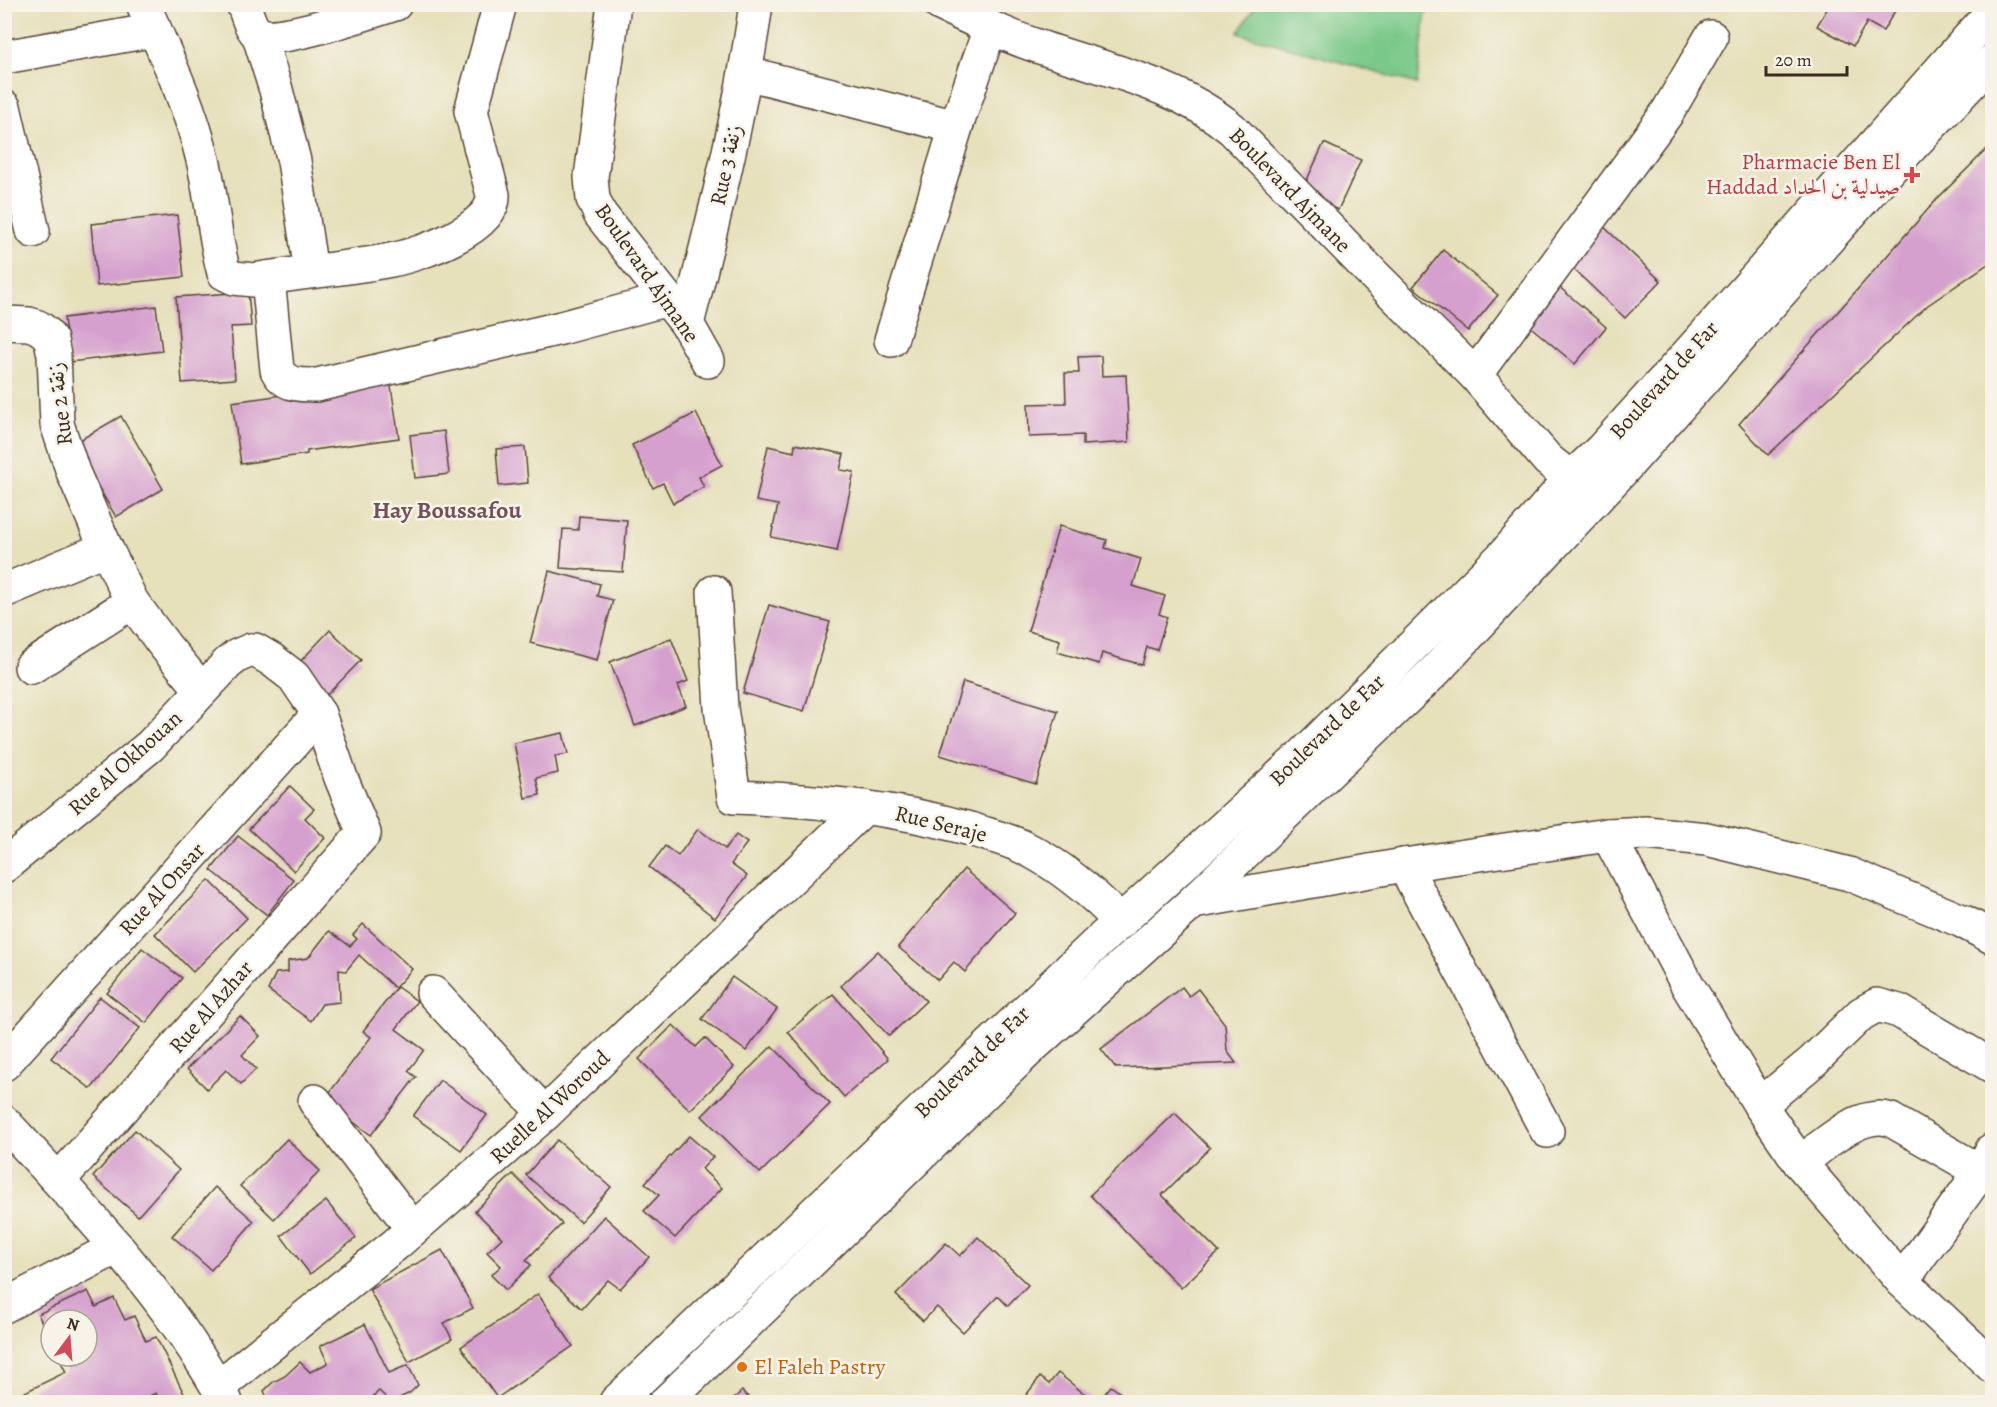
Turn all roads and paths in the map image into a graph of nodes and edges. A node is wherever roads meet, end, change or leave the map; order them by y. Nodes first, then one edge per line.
1 (243, 4) edge
2 (394, 4) edge
3 (500, 4) edge
4 (614, 4) edge
5 (756, 4) edge
6 (940, 4) edge
7 (1992, 12) edge
8 (149, 17) edge
9 (990, 28) junction
10 (258, 33) junction
11 (1711, 37) dead end
12 (4, 57) edge
13 (1992, 62) edge
14 (746, 73) junction
15 (4, 107) edge
16 (956, 126) junction
17 (33, 231) dead end
18 (311, 271) junction
19 (268, 278) junction
20 (677, 311) junction
21 (4, 324) edge
22 (891, 340) dead end
23 (708, 361) dead end
24 (1475, 375) junction
25 (1571, 478) junction
26 (106, 548) junction
27 (4, 591) edge
28 (714, 592) dead end
29 (132, 602) junction
30 (31, 667) dead end
31 (202, 690) junction
32 (319, 714) junction
33 (865, 807) junction
34 (1608, 835) junction
35 (1404, 865) junction
36 (4, 866) edge
37 (1193, 902) junction
38 (1120, 922) junction
39 (1992, 937) edge
40 (434, 993) dead end
41 (4, 1064) edge
42 (1992, 1066) edge
43 (315, 1101) dead end
44 (1760, 1105) junction
45 (544, 1114) junction
46 (4, 1122) edge
47 (1547, 1131) dead end
48 (1800, 1163) junction
49 (1989, 1166) edge
50 (59, 1180) junction
51 (413, 1229) junction
52 (117, 1246) junction
53 (1902, 1281) junction
54 (4, 1306) edge
55 (1992, 1366) edge
56 (222, 1395) edge
57 (616, 1402) edge
58 (666, 1402) edge

1 - 10 main road
2 - 10 main road
3 - 18 main road
4 - 20 main road, Boulevard Ajmane
5 - 14 main road, Rue 3 زنقة
6 - 9 main road, Boulevard Ajmane
7 - 25 main road, Boulevard de Far
8 - 12 main road
8 - 19 main road
9 - 16 main road
9 - 24 main road, Boulevard Ajmane
10 - 18 main road
11 - 24 main road
13 - 37 main road, Boulevard de Far
14 - 16 main road
14 - 20 main road, Rue 3 زنقة
15 - 17 main road
16 - 22 main road
18 - 19 main road
19 - 20 main road
20 - 23 main road, Boulevard Ajmane
21 - 26 main road, Rue 2 زنقة
24 - 25 main road, Boulevard Ajmane
25 - 38 main road, Boulevard de Far
26 - 27 main road
26 - 29 main road, Rue 2 زنقة
28 - 33 main road, Rue Seraje
29 - 30 main road
29 - 31 main road, Rue 2 زنقة
31 - 32 main road, Rue Al Okhouan
31 - 36 main road, Rue Al Okhouan
32 - 41 main road, Rue Al Onsar
32 - 50 main road, Rue Al Azhar
33 - 38 main road, Rue Seraje
33 - 45 main road, Ruelle Al Woroud
34 - 35 main road
34 - 39 main road
34 - 44 main road
35 - 37 main road
35 - 47 main road
37 - 58 main road, Boulevard de Far
38 - 57 main road, Boulevard de Far
40 - 45 main road
42 - 44 main road
43 - 51 main road
44 - 48 main road
45 - 51 main road, Ruelle Al Woroud
46 - 50 main road
48 - 49 main road
48 - 53 main road
49 - 53 main road
50 - 52 main road
51 - 56 main road, Ruelle Al Woroud
52 - 54 main road
52 - 56 main road
53 - 55 main road

